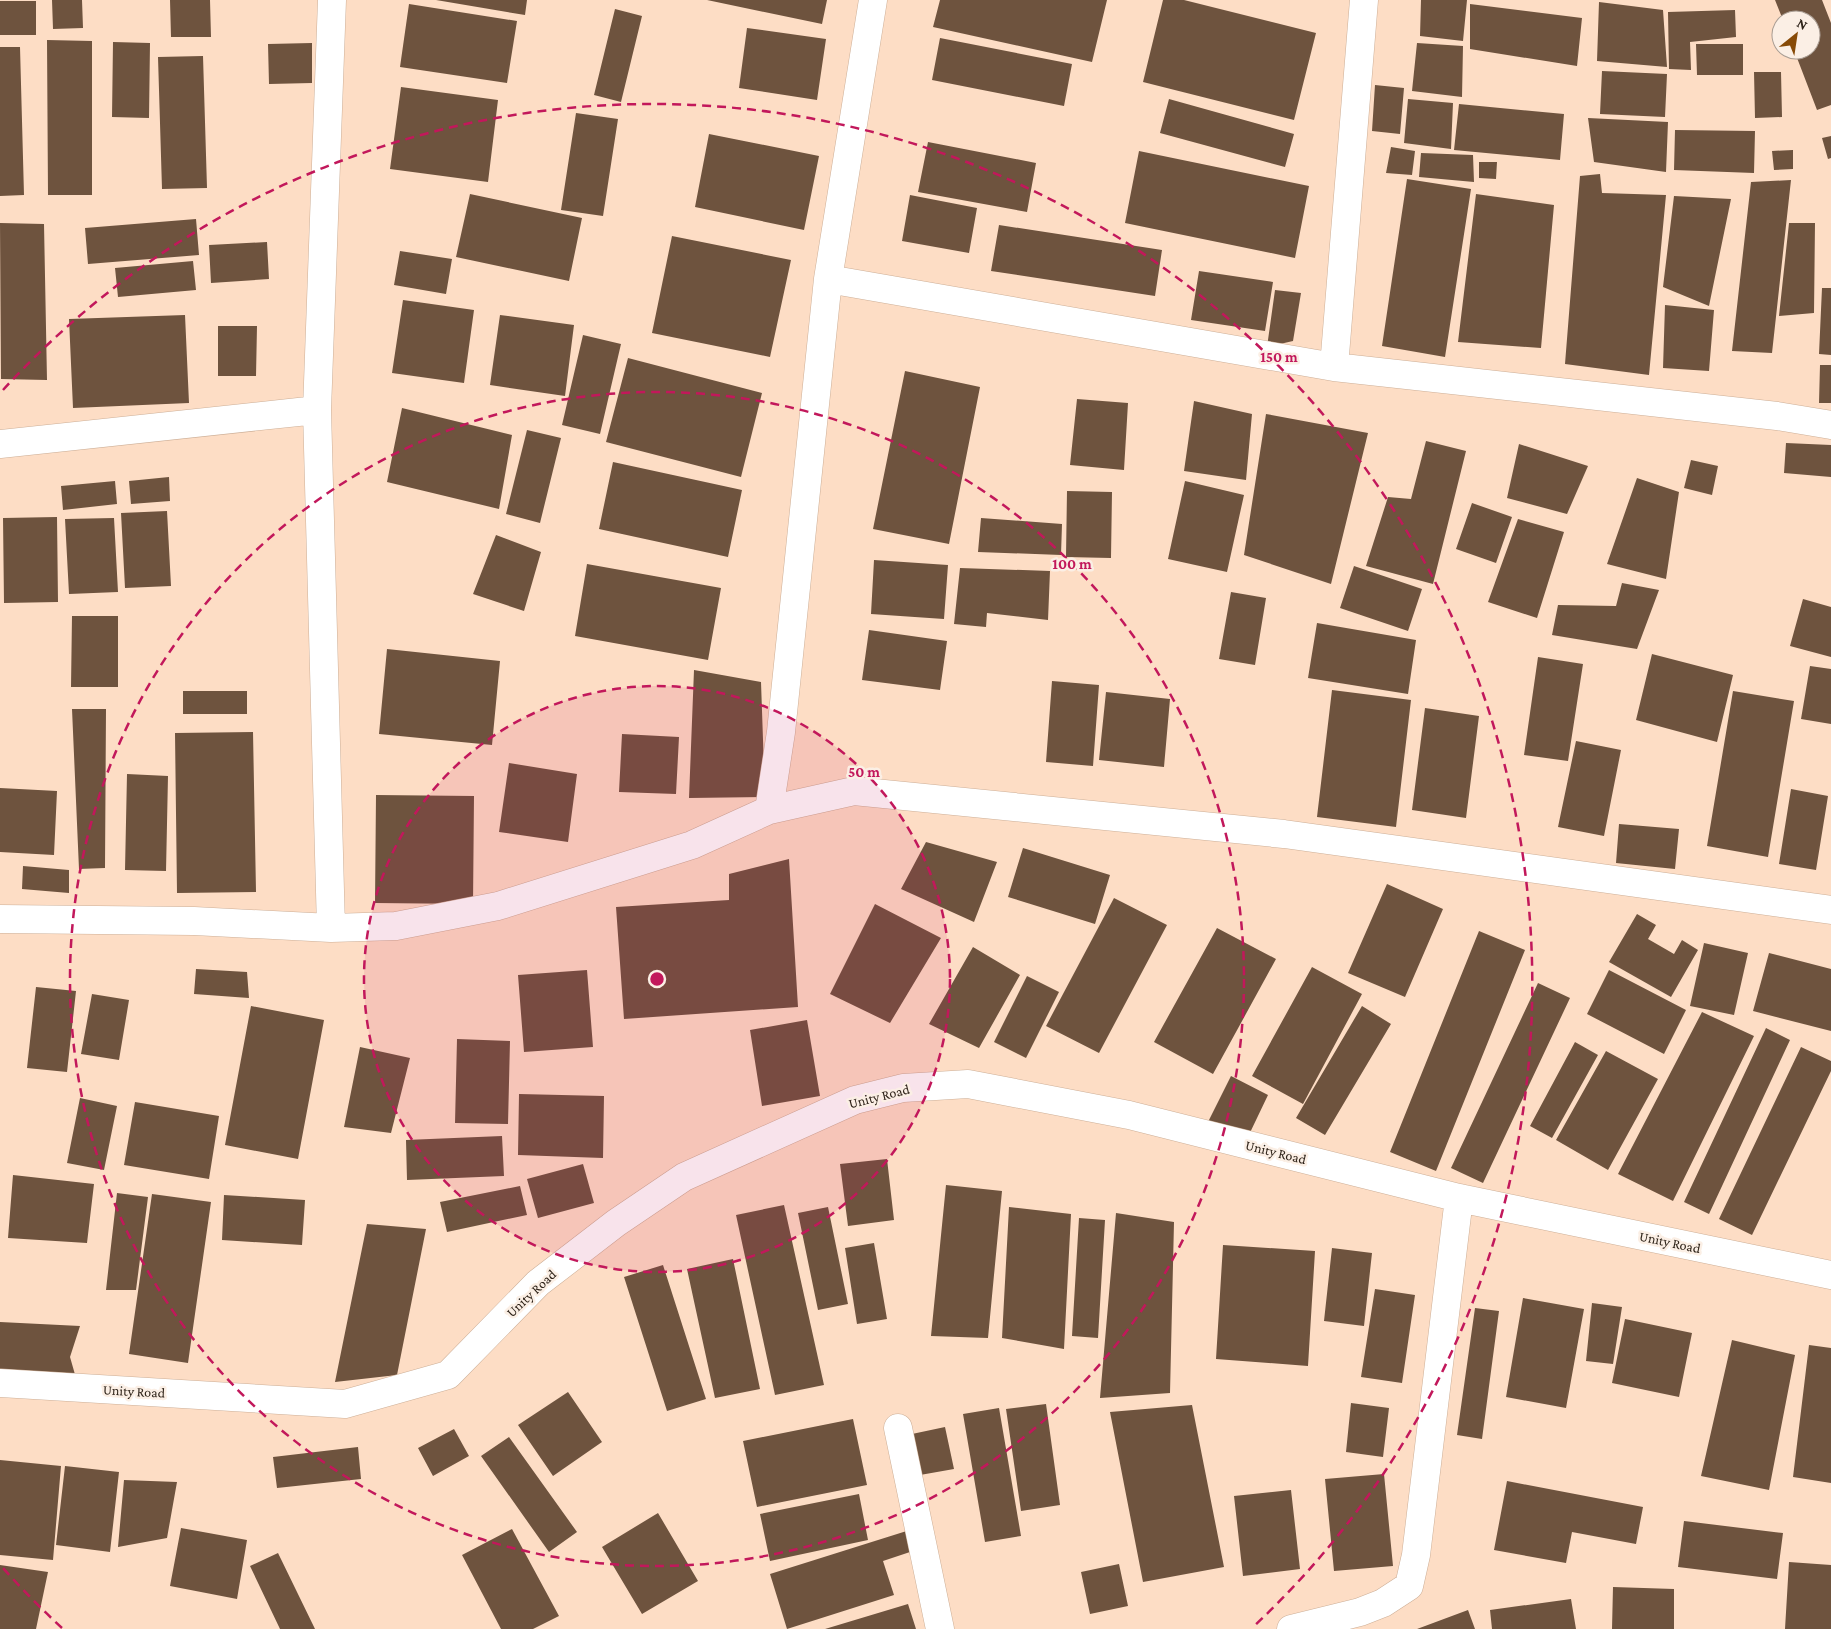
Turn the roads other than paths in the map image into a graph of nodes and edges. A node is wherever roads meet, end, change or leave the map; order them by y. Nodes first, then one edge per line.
1 (332, 0) edge
2 (873, 0) edge
3 (1364, 0) edge
4 (828, 279) junction
5 (1334, 367) junction
6 (317, 410) junction
7 (1831, 425) edge
8 (0, 444) edge
9 (769, 810) junction
10 (1831, 910) edge
11 (0, 919) edge
12 (332, 928) junction
13 (1459, 1198) junction
14 (1831, 1275) edge
15 (0, 1383) edge
16 (898, 1428) dead end
17 (940, 1629) edge
18 (1291, 1629) edge

1 - 6 street
2 - 4 street
3 - 5 street
4 - 5 street
4 - 9 street
5 - 7 street
6 - 8 street
6 - 12 street
9 - 10 street
9 - 12 street
11 - 12 street
13 - 14 street, Unity Road
13 - 15 street, Unity Road
13 - 18 street
16 - 17 street

